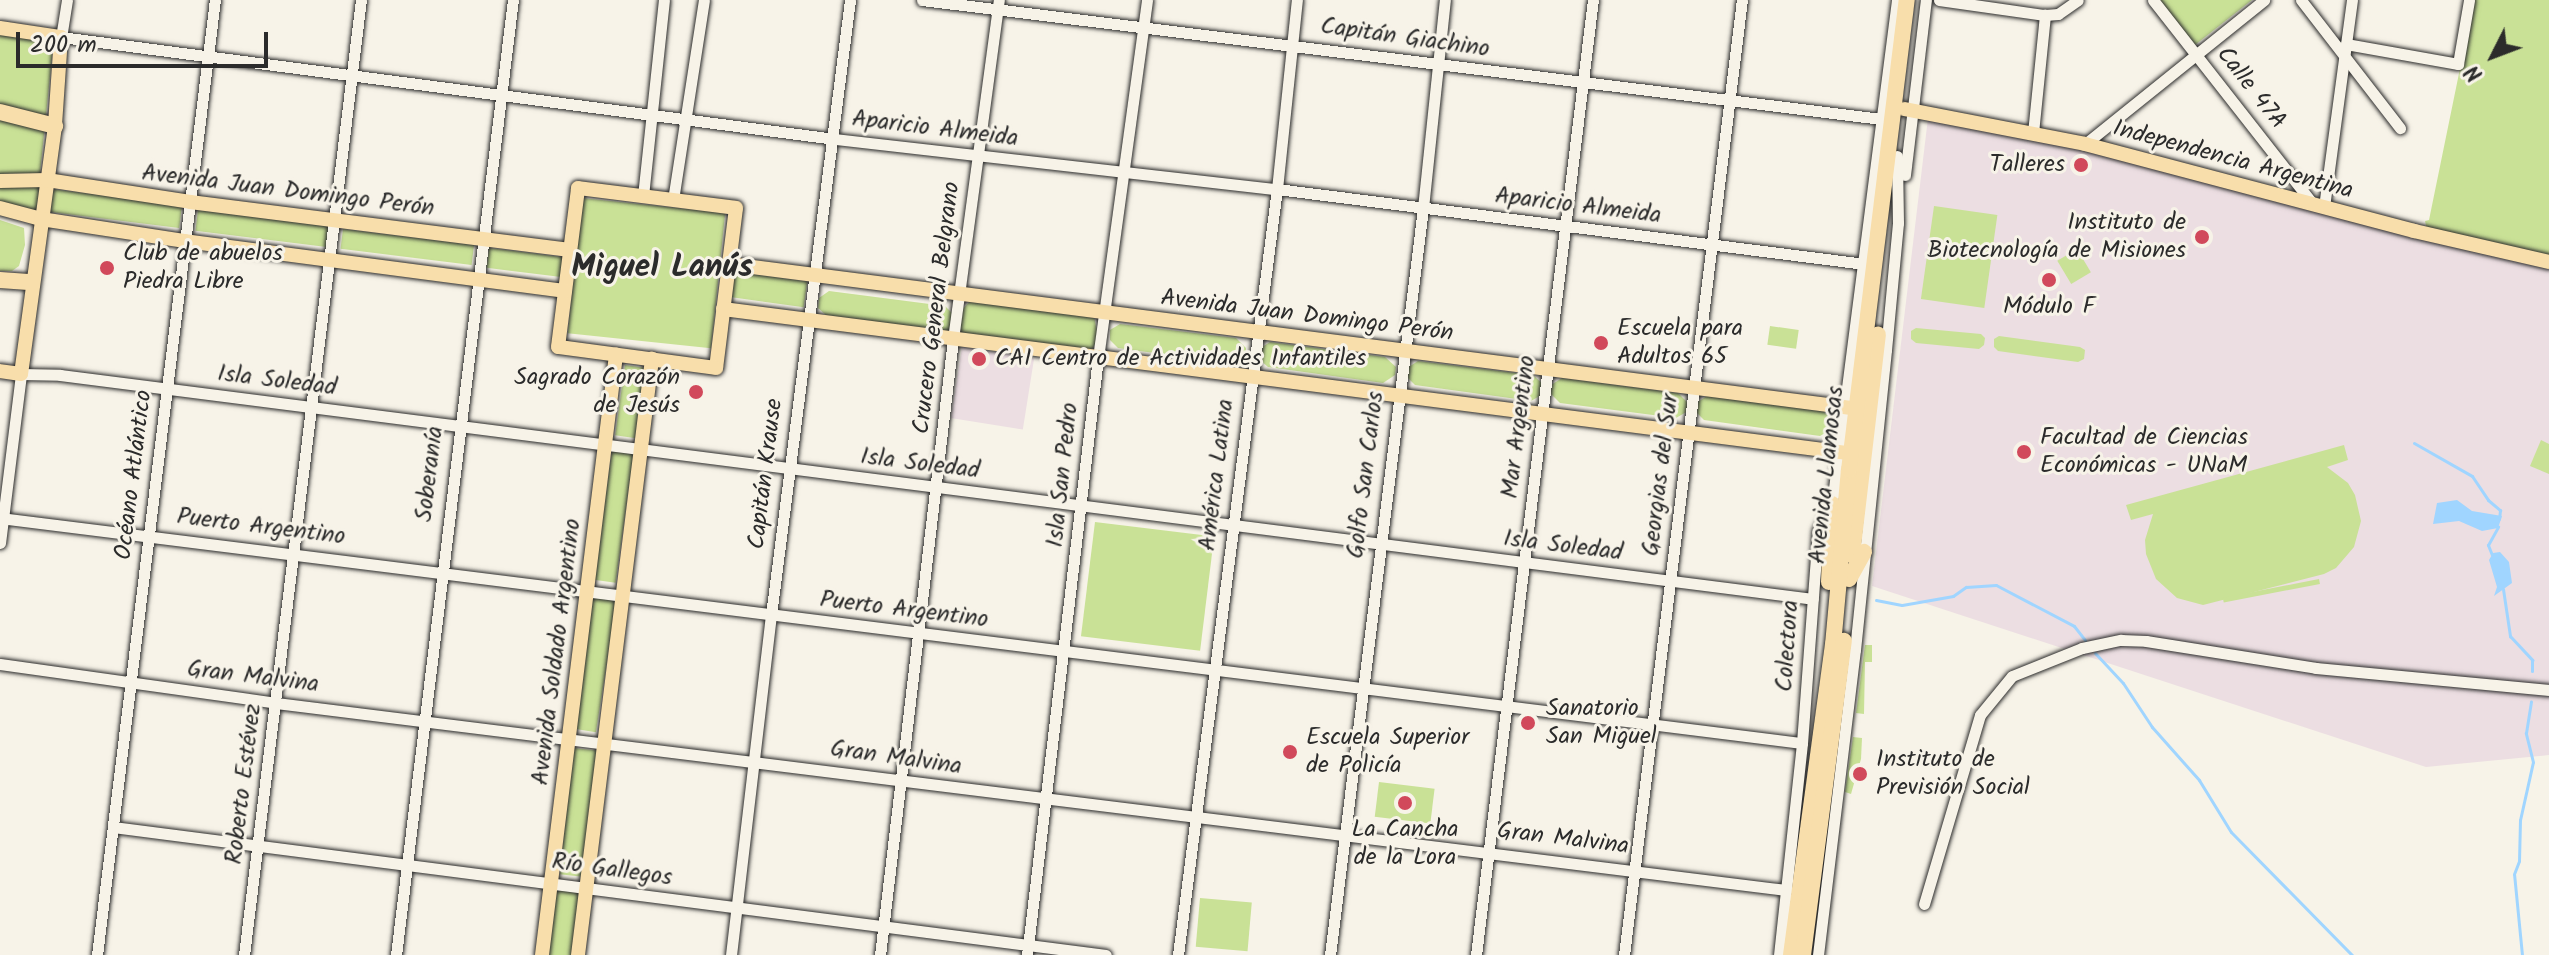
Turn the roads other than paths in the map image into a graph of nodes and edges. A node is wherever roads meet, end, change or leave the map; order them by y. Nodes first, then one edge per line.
1 (67, 0) edge
2 (215, 0) edge
3 (361, 0) edge
4 (513, 0) edge
5 (664, 0) edge
6 (704, 0) edge
7 (850, 0) edge
8 (922, 0) edge
9 (1147, 0) edge
10 (1297, 0) edge
11 (1445, 0) edge
12 (1593, 0) edge
13 (1742, 0) edge
14 (1897, 0) edge
15 (1907, 0) edge
16 (1917, 0) edge
17 (1926, 0) edge
18 (1939, 0) edge
19 (2078, 0) edge
20 (2153, 0) edge
21 (2264, 0) edge
22 (2301, 0) edge
23 (2352, 0) edge
24 (2469, 0) edge
25 (998, 5) edge
26 (2045, 15) junction
27 (1144, 26) junction
28 (0, 28) edge
29 (61, 37) junction
30 (2346, 44) junction
31 (1292, 45) junction
32 (2196, 54) junction
33 (208, 56) junction
34 (2344, 59) junction
35 (1437, 66) junction
36 (351, 76) junction
37 (1583, 83) junction
38 (502, 95) junction
39 (1731, 100) junction
40 (1909, 110) junction
41 (0, 112) edge
42 (650, 113) junction
43 (686, 117) junction
44 (1881, 119) junction
45 (55, 126) junction
46 (2400, 128) dead end
47 (2033, 133) junction
48 (835, 139) junction
49 (2085, 144) junction
50 (979, 157) junction
51 (1892, 157) junction
52 (1126, 173) junction
53 (1876, 176) junction
54 (47, 180) junction
55 (0, 181) edge
56 (1277, 189) junction
57 (643, 196) junction
58 (673, 200) junction
59 (190, 202) junction
60 (2318, 206) junction
61 (0, 208) edge
62 (1423, 208) junction
63 (41, 219) junction
64 (333, 220) junction
65 (1898, 223) junction
66 (1567, 227) junction
67 (484, 239) junction
68 (185, 241) junction
69 (1712, 245) junction
70 (570, 250) junction
71 (330, 261) junction
72 (2549, 262) edge
73 (729, 264) junction
74 (1865, 264) junction
75 (813, 275) junction
76 (0, 280) edge
77 (477, 280) junction
78 (32, 282) junction
79 (565, 291) junction
80 (960, 294) junction
81 (723, 309) junction
82 (1105, 312) junction
83 (1874, 319) junction
84 (807, 320) junction
85 (1259, 332) junction
86 (953, 339) junction
87 (1872, 340) junction
88 (1404, 351) junction
89 (616, 355) junction
90 (1098, 358) junction
91 (652, 359) junction
92 (1548, 369) junction
93 (0, 371) edge
94 (21, 374) junction
95 (1251, 377) junction
96 (1694, 388) junction
97 (167, 389) junction
98 (1397, 396) junction
99 (312, 407) junction
100 (1862, 410) junction
101 (1542, 415) junction
102 (459, 426) junction
103 (1688, 434) junction
104 (605, 445) junction
105 (641, 450) junction
106 (1856, 455) junction
107 (789, 469) junction
108 (936, 488) junction
109 (1832, 504) junction
110 (1081, 507) junction
111 (2, 518) edge
112 (1232, 526) junction
113 (149, 535) junction
114 (0, 543) edge
115 (1380, 545) junction
116 (1864, 552) junction
117 (294, 554) junction
118 (1524, 564) junction
119 (440, 573) junction
120 (1849, 579) junction
121 (1670, 582) junction
122 (587, 591) junction
123 (623, 596) junction
124 (1813, 599) junction
125 (771, 615) junction
126 (919, 634) junction
127 (1065, 653) junction
128 (1831, 659) junction
129 (0, 664) edge
130 (1215, 672) junction
131 (131, 684) junction
132 (1361, 689) junction
133 (2549, 690) edge
134 (276, 703) junction
135 (1507, 706) junction
136 (423, 718) junction
137 (1653, 724) junction
138 (569, 737) junction
139 (1802, 743) junction
140 (605, 744) junction
141 (754, 761) junction
142 (899, 781) junction
143 (1048, 800) junction
144 (1196, 818) junction
145 (113, 827) junction
146 (1344, 835) junction
147 (257, 848) junction
148 (1489, 851) junction
149 (405, 866) junction
150 (1634, 870) junction
151 (551, 883) junction
152 (587, 889) junction
153 (1786, 890) junction
154 (1924, 904) dead end
155 (737, 908) junction
156 (883, 928) junction
157 (1028, 950) edge
158 (97, 955) edge
159 (244, 955) edge
160 (396, 955) edge
161 (542, 955) edge
162 (578, 955) edge
163 (731, 955) edge
164 (880, 955) edge
165 (1106, 955) edge
166 (1178, 955) edge
167 (1330, 955) edge
168 (1476, 955) edge
169 (1624, 955) edge
170 (1779, 955) edge
171 (1791, 955) edge
172 (1803, 955) edge
173 (1818, 955) edge

1 - 29 street
2 - 33 street, Océano Atlántico
3 - 36 street, Roberto Estévez
4 - 38 street, Soberanía
5 - 42 street
6 - 43 street
7 - 48 street, Capitán Krause
8 - 25 street, Capitán Giachino
9 - 27 street, Isla San Pedro
10 - 31 street, América Latina
11 - 35 street, Golfo San Carlos
12 - 37 street, Mar Argentino
13 - 39 street, Georgias del Sur
14 - 44 street
15 - 51 highway, Avenida Llamosas
16 - 40 highway, Avenida Llamosas
17 - 40 street, Colectora
18 - 26 street
19 - 26 street
20 - 32 street, Calle 47A
21 - 32 street
22 - 34 street
23 - 30 street
24 - 30 street
25 - 27 street, Capitán Giachino
25 - 50 street, Crucero General Belgrano
26 - 47 street
27 - 31 street, Capitán Giachino
27 - 52 street, Isla San Pedro
28 - 29 main road, Aparicio Almeida
29 - 33 street, Aparicio Almeida
29 - 45 main road
30 - 34 street
31 - 35 street, Capitán Giachino
31 - 56 street, América Latina
32 - 49 street
32 - 60 street, Calle 47A
33 - 36 street, Aparicio Almeida
33 - 59 street, Océano Atlántico
34 - 46 street
34 - 60 street
35 - 37 street, Capitán Giachino
35 - 62 street, Golfo San Carlos
36 - 38 street, Aparicio Almeida
36 - 64 street, Roberto Estévez
37 - 39 street, Capitán Giachino
37 - 66 street, Mar Argentino
38 - 42 street, Aparicio Almeida
38 - 67 street, Soberanía
39 - 44 street, Capitán Giachino
39 - 69 street, Georgias del Sur
40 - 47 main road, Independencia Argentina
40 - 51 highway, Avenida Llamosas
40 - 65 street, Colectora
41 - 45 highway
42 - 43 street, Aparicio Almeida
42 - 57 street
43 - 48 street, Aparicio Almeida
43 - 58 street
44 - 53 street
45 - 54 main road
47 - 49 main road, Independencia Argentina
48 - 50 street, Aparicio Almeida
48 - 75 street, Capitán Krause
49 - 60 main road, Independencia Argentina
50 - 52 street, Aparicio Almeida
50 - 80 street, Crucero General Belgrano
51 - 53 street, Colectora
51 - 65 street, Colectora
51 - 83 highway, Avenida Llamosas
52 - 56 street, Aparicio Almeida
52 - 82 street, Isla San Pedro
53 - 74 street, Colectora
54 - 55 main road, Avenida Juan Domingo Perón
54 - 59 main road, Avenida Juan Domingo Perón
54 - 63 main road
56 - 62 street, Aparicio Almeida
56 - 85 street, América Latina
57 - 58 main road
57 - 70 main road
58 - 73 main road
59 - 64 main road, Avenida Juan Domingo Perón
59 - 68 street, Océano Atlántico
60 - 72 main road, Independencia Argentina
61 - 63 main road
62 - 66 street, Aparicio Almeida
62 - 88 street, Golfo San Carlos
63 - 68 main road
63 - 78 main road
64 - 67 main road, Avenida Juan Domingo Perón
64 - 71 street, Roberto Estévez
65 - 83 street, Colectora
66 - 69 street, Aparicio Almeida
66 - 92 street, Mar Argentino
67 - 70 main road, Avenida Juan Domingo Perón
67 - 77 street, Soberanía
68 - 71 main road
68 - 97 street, Océano Atlántico
69 - 74 street, Aparicio Almeida
69 - 96 street, Georgias del Sur
70 - 79 main road
71 - 77 main road
71 - 99 street, Roberto Estévez
73 - 75 main road, Avenida Juan Domingo Perón
73 - 81 main road
74 - 83 street, Colectora
75 - 80 main road, Avenida Juan Domingo Perón
75 - 84 street, Capitán Krause
76 - 78 highway
77 - 79 main road
77 - 102 street, Soberanía
78 - 94 main road
79 - 89 main road
80 - 82 main road, Avenida Juan Domingo Perón
80 - 86 street, Crucero General Belgrano
81 - 84 main road
81 - 91 main road
82 - 85 main road, Avenida Juan Domingo Perón
82 - 90 street, Isla San Pedro
83 - 87 highway, Avenida Llamosas
83 - 87 street, Colectora
84 - 86 main road
84 - 107 street, Capitán Krause
85 - 88 main road, Avenida Juan Domingo Perón
85 - 95 street, América Latina
86 - 90 main road
86 - 108 street, Crucero General Belgrano
87 - 100 highway, Avenida Llamosas
87 - 100 street, Colectora
88 - 92 main road, Avenida Juan Domingo Perón
88 - 98 street, Golfo San Carlos
89 - 91 main road
89 - 104 main road, Avenida Soldado Argentino
90 - 95 main road
90 - 110 street, Isla San Pedro
91 - 105 main road
92 - 96 main road, Avenida Juan Domingo Perón
92 - 101 street, Mar Argentino
93 - 94 main road
94 - 97 street, Isla Soledad
94 - 111 street
95 - 98 main road
95 - 112 street, América Latina
96 - 100 main road, Avenida Juan Domingo Perón
96 - 103 street, Georgias del Sur
97 - 99 street, Isla Soledad
97 - 113 street, Océano Atlántico
98 - 101 main road
98 - 115 street, Golfo San Carlos
99 - 102 street, Isla Soledad
99 - 117 street, Roberto Estévez
100 - 106 highway, Avenida Llamosas
100 - 106 street, Colectora
101 - 103 main road
101 - 118 street, Mar Argentino
102 - 104 street, Isla Soledad
102 - 119 street, Soberanía
103 - 106 main road
103 - 121 street, Georgias del Sur
104 - 105 street, Isla Soledad
104 - 122 main road, Avenida Soldado Argentino
105 - 107 street, Isla Soledad
105 - 123 main road
106 - 109 street, Colectora
106 - 116 street, Colectora
106 - 120 highway, Avenida Llamosas
106 - 128 highway, Avenida Llamosas
107 - 108 street, Isla Soledad
107 - 125 street, Capitán Krause
108 - 110 street, Isla Soledad
108 - 126 street, Crucero General Belgrano
109 - 124 street, Colectora
109 - 128 highway
110 - 112 street, Isla Soledad
110 - 127 street, Isla San Pedro
111 - 113 street, Puerto Argentino
111 - 114 street
112 - 115 street, Isla Soledad
112 - 130 street, América Latina
113 - 117 street, Puerto Argentino
113 - 131 street, Océano Atlántico
115 - 118 street, Isla Soledad
115 - 132 street, Golfo San Carlos
116 - 120 highway
116 - 173 street, Colectora
117 - 119 street, Puerto Argentino
117 - 134 street, Roberto Estévez
118 - 121 street, Isla Soledad
118 - 135 street, Mar Argentino
119 - 122 street, Puerto Argentino
119 - 136 street, Soberanía
120 - 172 highway, Avenida Llamosas
121 - 124 street, Isla Soledad
121 - 137 street, Georgias del Sur
122 - 123 street, Puerto Argentino
122 - 138 main road, Avenida Soldado Argentino
123 - 125 street, Puerto Argentino
123 - 140 main road
124 - 139 street, Colectora
125 - 126 street, Puerto Argentino
125 - 141 street, Capitán Krause
126 - 127 street, Puerto Argentino
126 - 142 street, Crucero General Belgrano
127 - 130 street, Puerto Argentino
127 - 143 street, Isla San Pedro
128 - 171 highway, Avenida Llamosas
129 - 131 street, Gran Malvina
130 - 132 street, Puerto Argentino
130 - 144 street, América Latina
131 - 134 street, Gran Malvina
131 - 145 street, Océano Atlántico
132 - 135 street, Puerto Argentino
132 - 146 street, Golfo San Carlos
133 - 154 street
134 - 136 street, Gran Malvina
134 - 147 street, Roberto Estévez
135 - 137 street, Puerto Argentino
135 - 148 street, Mar Argentino
136 - 138 street, Gran Malvina
136 - 149 street, Soberanía
137 - 139 street, Puerto Argentino
137 - 150 street, Georgias del Sur
138 - 140 street, Gran Malvina
138 - 151 main road, Avenida Soldado Argentino
139 - 153 street, Colectora
140 - 141 street, Gran Malvina
140 - 152 main road
141 - 142 street, Gran Malvina
141 - 155 street, Capitán Krause
142 - 143 street, Gran Malvina
142 - 156 street, Crucero General Belgrano
143 - 144 street, Gran Malvina
143 - 157 street, Isla San Pedro
144 - 146 street, Gran Malvina
144 - 166 street, América Latina
145 - 147 street, Río Gallegos
145 - 158 street, Océano Atlántico
146 - 148 street, Gran Malvina
146 - 167 street, Golfo San Carlos
147 - 149 street, Río Gallegos
147 - 159 street, Roberto Estévez
148 - 150 street, Gran Malvina
148 - 168 street, Mar Argentino
149 - 151 street, Río Gallegos
149 - 160 street, Soberanía
150 - 153 street, Gran Malvina
150 - 169 street, Georgias del Sur
151 - 152 street, Río Gallegos
151 - 161 main road, Avenida Soldado Argentino
152 - 155 street, Río Gallegos
152 - 162 main road
153 - 170 street, Colectora
155 - 156 street, Río Gallegos
155 - 163 street, Capitán Krause
156 - 157 street, Río Gallegos
156 - 164 street, Crucero General Belgrano
157 - 165 street, Río Gallegos

